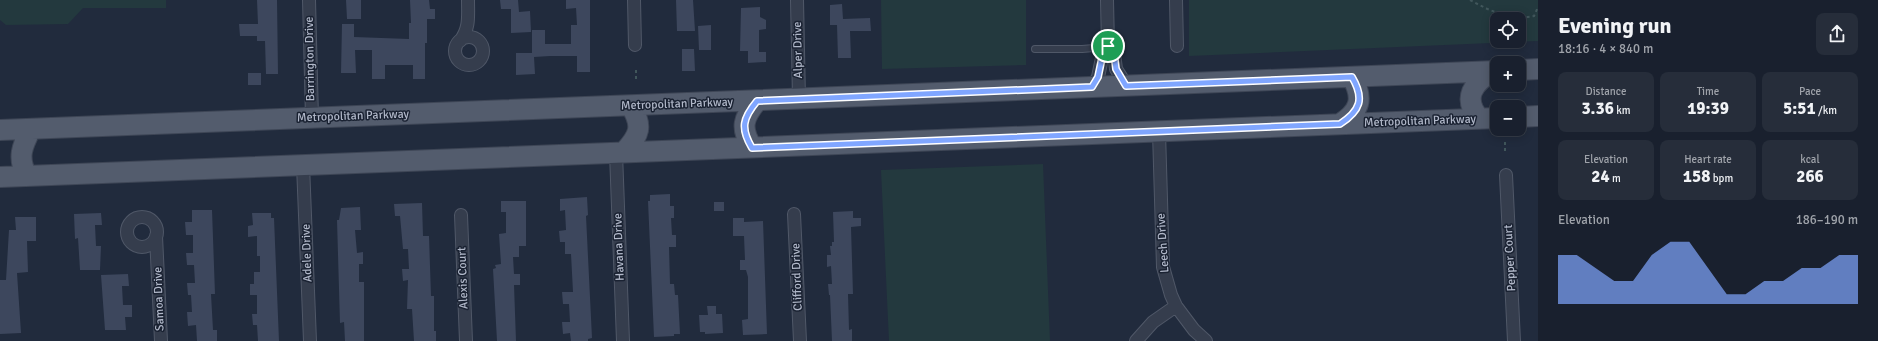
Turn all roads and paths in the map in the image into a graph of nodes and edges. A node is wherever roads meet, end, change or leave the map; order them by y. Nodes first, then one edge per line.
1 (309, 0) edge
2 (468, 0) edge
3 (634, 0) edge
4 (797, 0) edge
5 (1107, 0) edge
6 (1176, 0) edge
7 (1470, 0) edge
8 (1538, 8) edge
9 (468, 26) junction
10 (477, 40) junction
11 (460, 41) junction
12 (635, 45) dead end
13 (1108, 46) junction
14 (1177, 46) dead end
15 (1035, 48) dead end
16 (1538, 69) edge
17 (636, 70) dead end
18 (1526, 70) edge
19 (1490, 71) edge
20 (1490, 74) edge
21 (1352, 77) junction
22 (636, 80) dead end
23 (1126, 86) junction
24 (1092, 87) junction
25 (799, 99) junction
26 (757, 101) junction
27 (631, 106) junction
28 (1538, 116) edge
29 (1526, 117) edge
30 (312, 118) junction
31 (1488, 118) edge
32 (1340, 124) junction
33 (31, 129) junction
34 (0, 130) edge
35 (1159, 132) junction
36 (1505, 142) dead end
37 (752, 148) junction
38 (1505, 151) dead end
39 (620, 153) junction
40 (303, 165) junction
41 (1506, 175) dead end
42 (27, 176) junction
43 (0, 177) edge
44 (794, 214) dead end
45 (461, 215) dead end
46 (156, 236) junction
47 (143, 247) junction
48 (157, 257) junction
49 (1176, 306) junction
50 (161, 341) edge
51 (310, 341) edge
52 (466, 341) edge
53 (623, 341) edge
54 (800, 341) edge
55 (1136, 341) edge
56 (1206, 341) edge
57 (1514, 341) edge

1 - 30 street, Barrington Drive
2 - 9 street
3 - 12 street
4 - 25 street, Alper Drive
5 - 13 street
6 - 14 street
7 - 8 path
9 - 10 street
9 - 11 street
10 - 11 street
10 - 11 street
13 - 15 lane
13 - 23 street
13 - 24 street
16 - 18 main road
17 - 22 path
19 - 21 main road, Metropolitan Parkway
20 - 31 main road
21 - 23 main road, Metropolitan Parkway
21 - 32 main road
23 - 24 main road, Metropolitan Parkway
24 - 25 main road, Metropolitan Parkway
25 - 26 main road, Metropolitan Parkway
26 - 27 main road, Metropolitan Parkway
26 - 37 main road
27 - 30 main road, Metropolitan Parkway
27 - 39 main road
28 - 29 main road
30 - 33 main road, Metropolitan Parkway
31 - 32 main road, Metropolitan Parkway
32 - 35 main road, Metropolitan Parkway
33 - 34 main road, Metropolitan Parkway
33 - 42 main road
35 - 37 main road, Metropolitan Parkway
35 - 49 street, Leech Drive
36 - 38 path
37 - 39 main road, Metropolitan Parkway
39 - 40 main road, Metropolitan Parkway
39 - 53 street, Havana Drive
40 - 42 main road, Metropolitan Parkway
40 - 51 street, Adele Drive
41 - 57 street, Pepper Court
42 - 43 main road, Metropolitan Parkway
44 - 54 street, Clifford Drive
45 - 52 street, Alexis Court
46 - 47 street
46 - 47 street, Samoa Drive
46 - 48 street, Samoa Drive
47 - 48 street, Samoa Drive
48 - 50 street, Samoa Drive
49 - 55 street
49 - 56 street, Leech Drive

